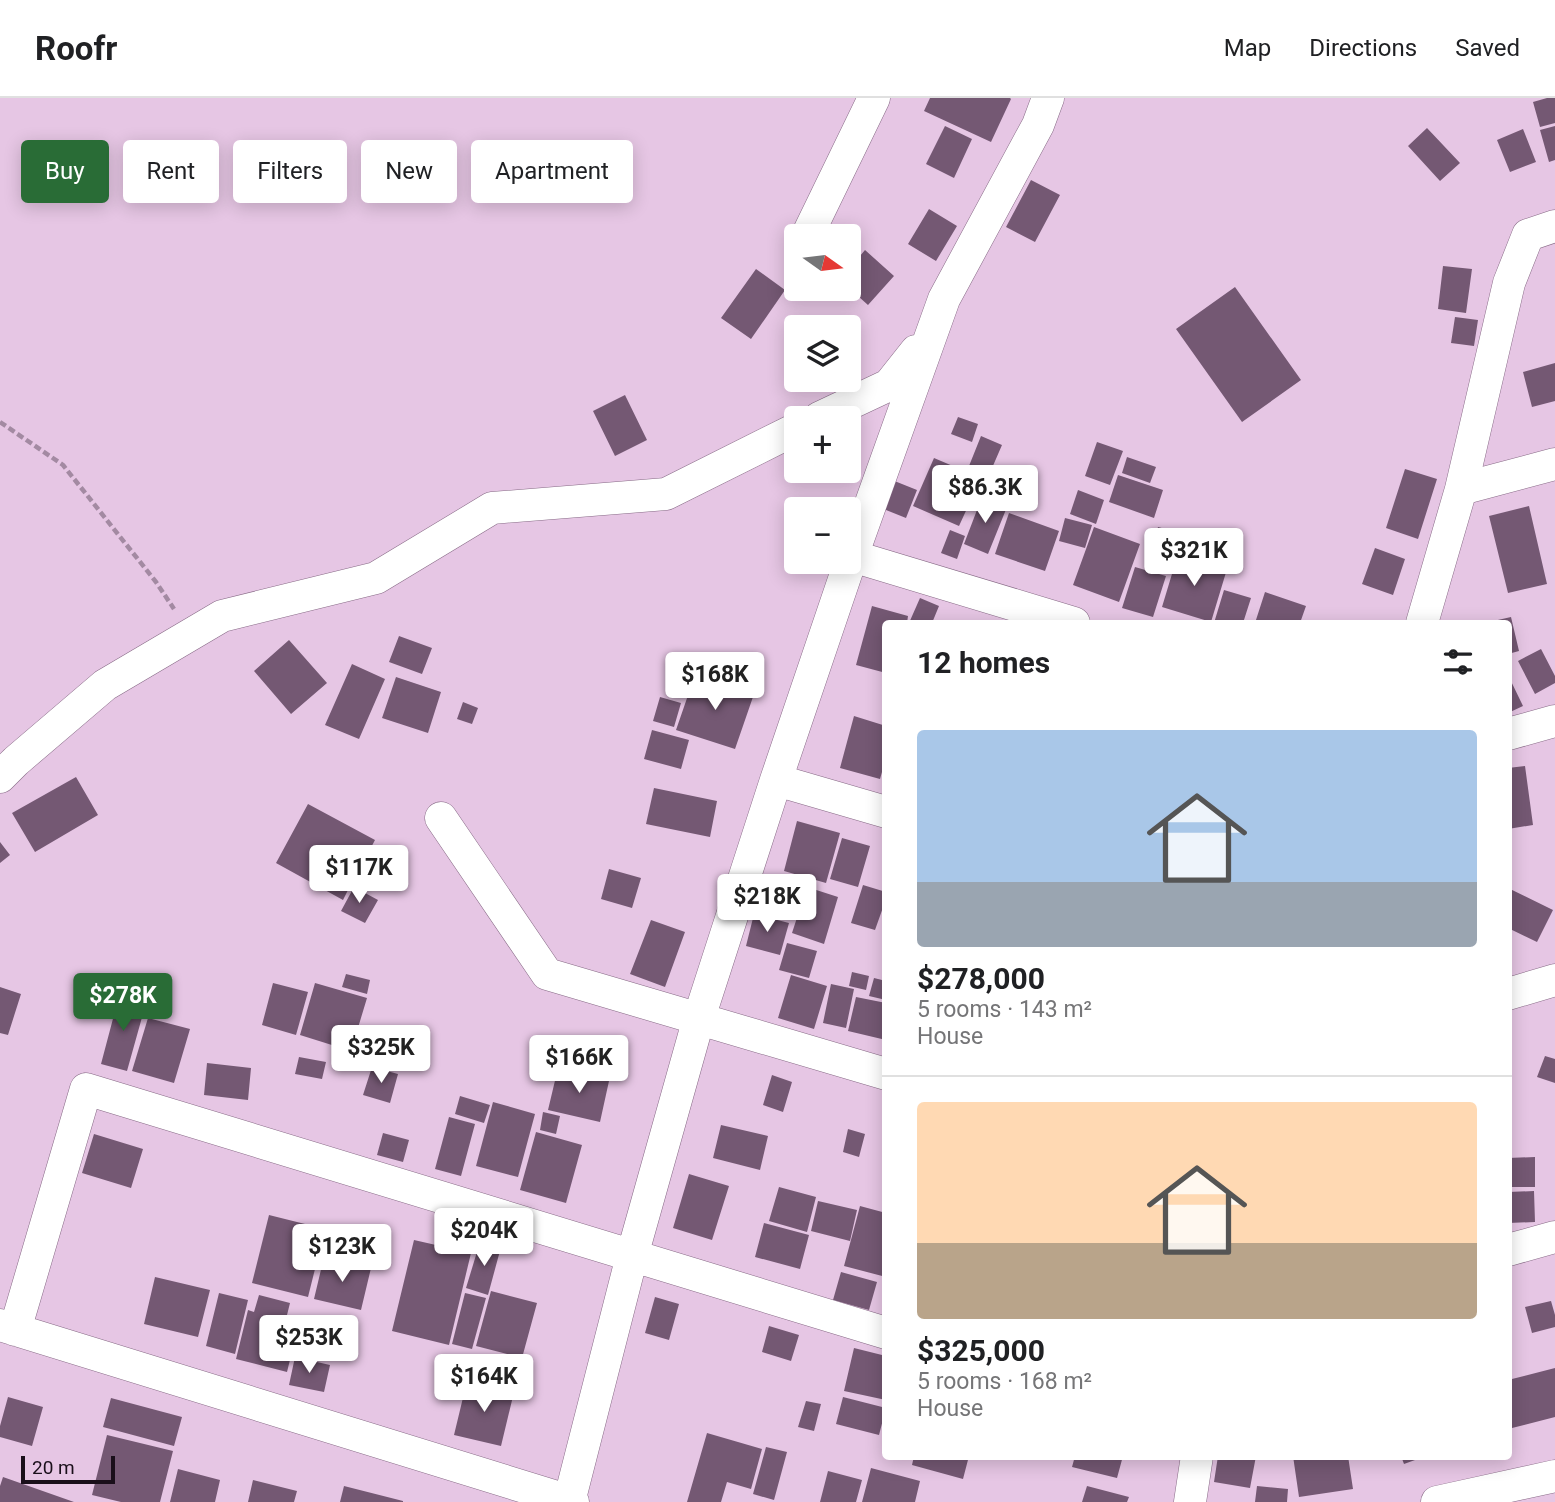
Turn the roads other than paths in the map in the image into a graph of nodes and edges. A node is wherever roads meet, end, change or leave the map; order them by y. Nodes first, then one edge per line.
1 (874, 98) edge
2 (1048, 98) edge
3 (813, 224) edge
4 (1555, 226) edge
5 (933, 330) junction
6 (844, 406) edge
7 (784, 435) edge
8 (1555, 464) edge
9 (1461, 489) junction
10 (861, 531) edge
11 (861, 559) edge
12 (846, 574) edge
13 (1064, 620) edge
14 (1423, 620) edge
15 (1555, 721) edge
16 (1512, 733) edge
17 (0, 777) edge
18 (776, 780) junction
19 (882, 811) edge
20 (441, 818) dead end
21 (1555, 980) edge
22 (1512, 993) edge
23 (699, 1018) junction
24 (882, 1073) edge
25 (1555, 1237) edge
26 (1512, 1249) edge
27 (632, 1256) junction
28 (8, 1327) edge
29 (882, 1333) edge
30 (1196, 1460) edge
31 (1555, 1476) edge
32 (571, 1502) edge
33 (1190, 1502) edge
34 (1438, 1502) edge

1 - 3 street
2 - 5 street
4 - 9 street
5 - 6 street
5 - 10 street
7 - 17 street
8 - 9 street
9 - 14 street
11 - 13 street
12 - 18 street
15 - 16 street
18 - 19 street
18 - 23 street
20 - 23 street
21 - 22 street
23 - 24 street
23 - 27 street
25 - 26 street
27 - 28 street
27 - 29 street
27 - 32 street
28 - 32 street
30 - 33 street
31 - 34 street

